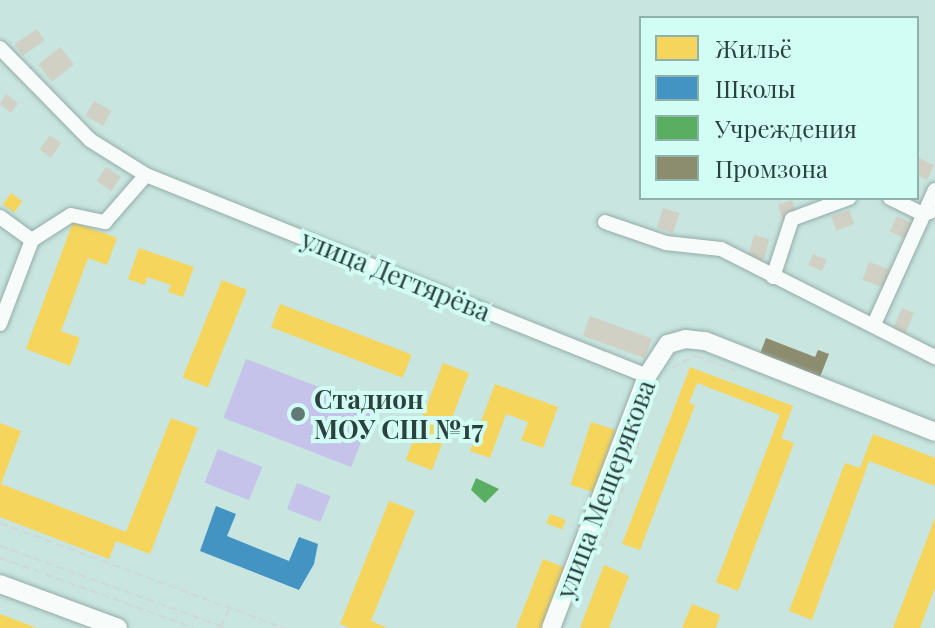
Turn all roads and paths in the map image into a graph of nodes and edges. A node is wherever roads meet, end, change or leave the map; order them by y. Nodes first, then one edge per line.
1 (0, 48) edge
2 (146, 175) junction
3 (935, 190) edge
4 (844, 200) edge
5 (896, 200) edge
6 (929, 212) edge
7 (0, 217) edge
8 (605, 222) dead end
9 (32, 240) junction
10 (773, 277) junction
11 (875, 322) junction
12 (0, 324) edge
13 (935, 357) edge
14 (741, 373) dead end
15 (666, 375) dead end
16 (647, 376) junction
17 (644, 430) dead end
18 (935, 432) edge
19 (0, 523) edge
20 (0, 546) edge
21 (601, 550) dead end
22 (0, 558) edge
23 (0, 584) edge
24 (229, 608) junction
25 (221, 627) edge
26 (118, 628) edge
27 (194, 628) edge
28 (226, 628) edge
29 (284, 628) edge
30 (551, 628) edge

1 - 2 street, улица Дегтярёва
2 - 9 street
2 - 16 street, улица Дегтярёва
3 - 6 street
4 - 10 street
5 - 6 street
6 - 11 street
7 - 9 street
8 - 10 street
9 - 12 street
10 - 11 street
11 - 13 street
14 - 15 path
16 - 18 street, улица Мещерякова
16 - 30 street, улица Мещерякова
17 - 21 path
19 - 24 path
20 - 25 path
22 - 27 path
23 - 26 street
24 - 25 path
24 - 29 path
25 - 28 path

